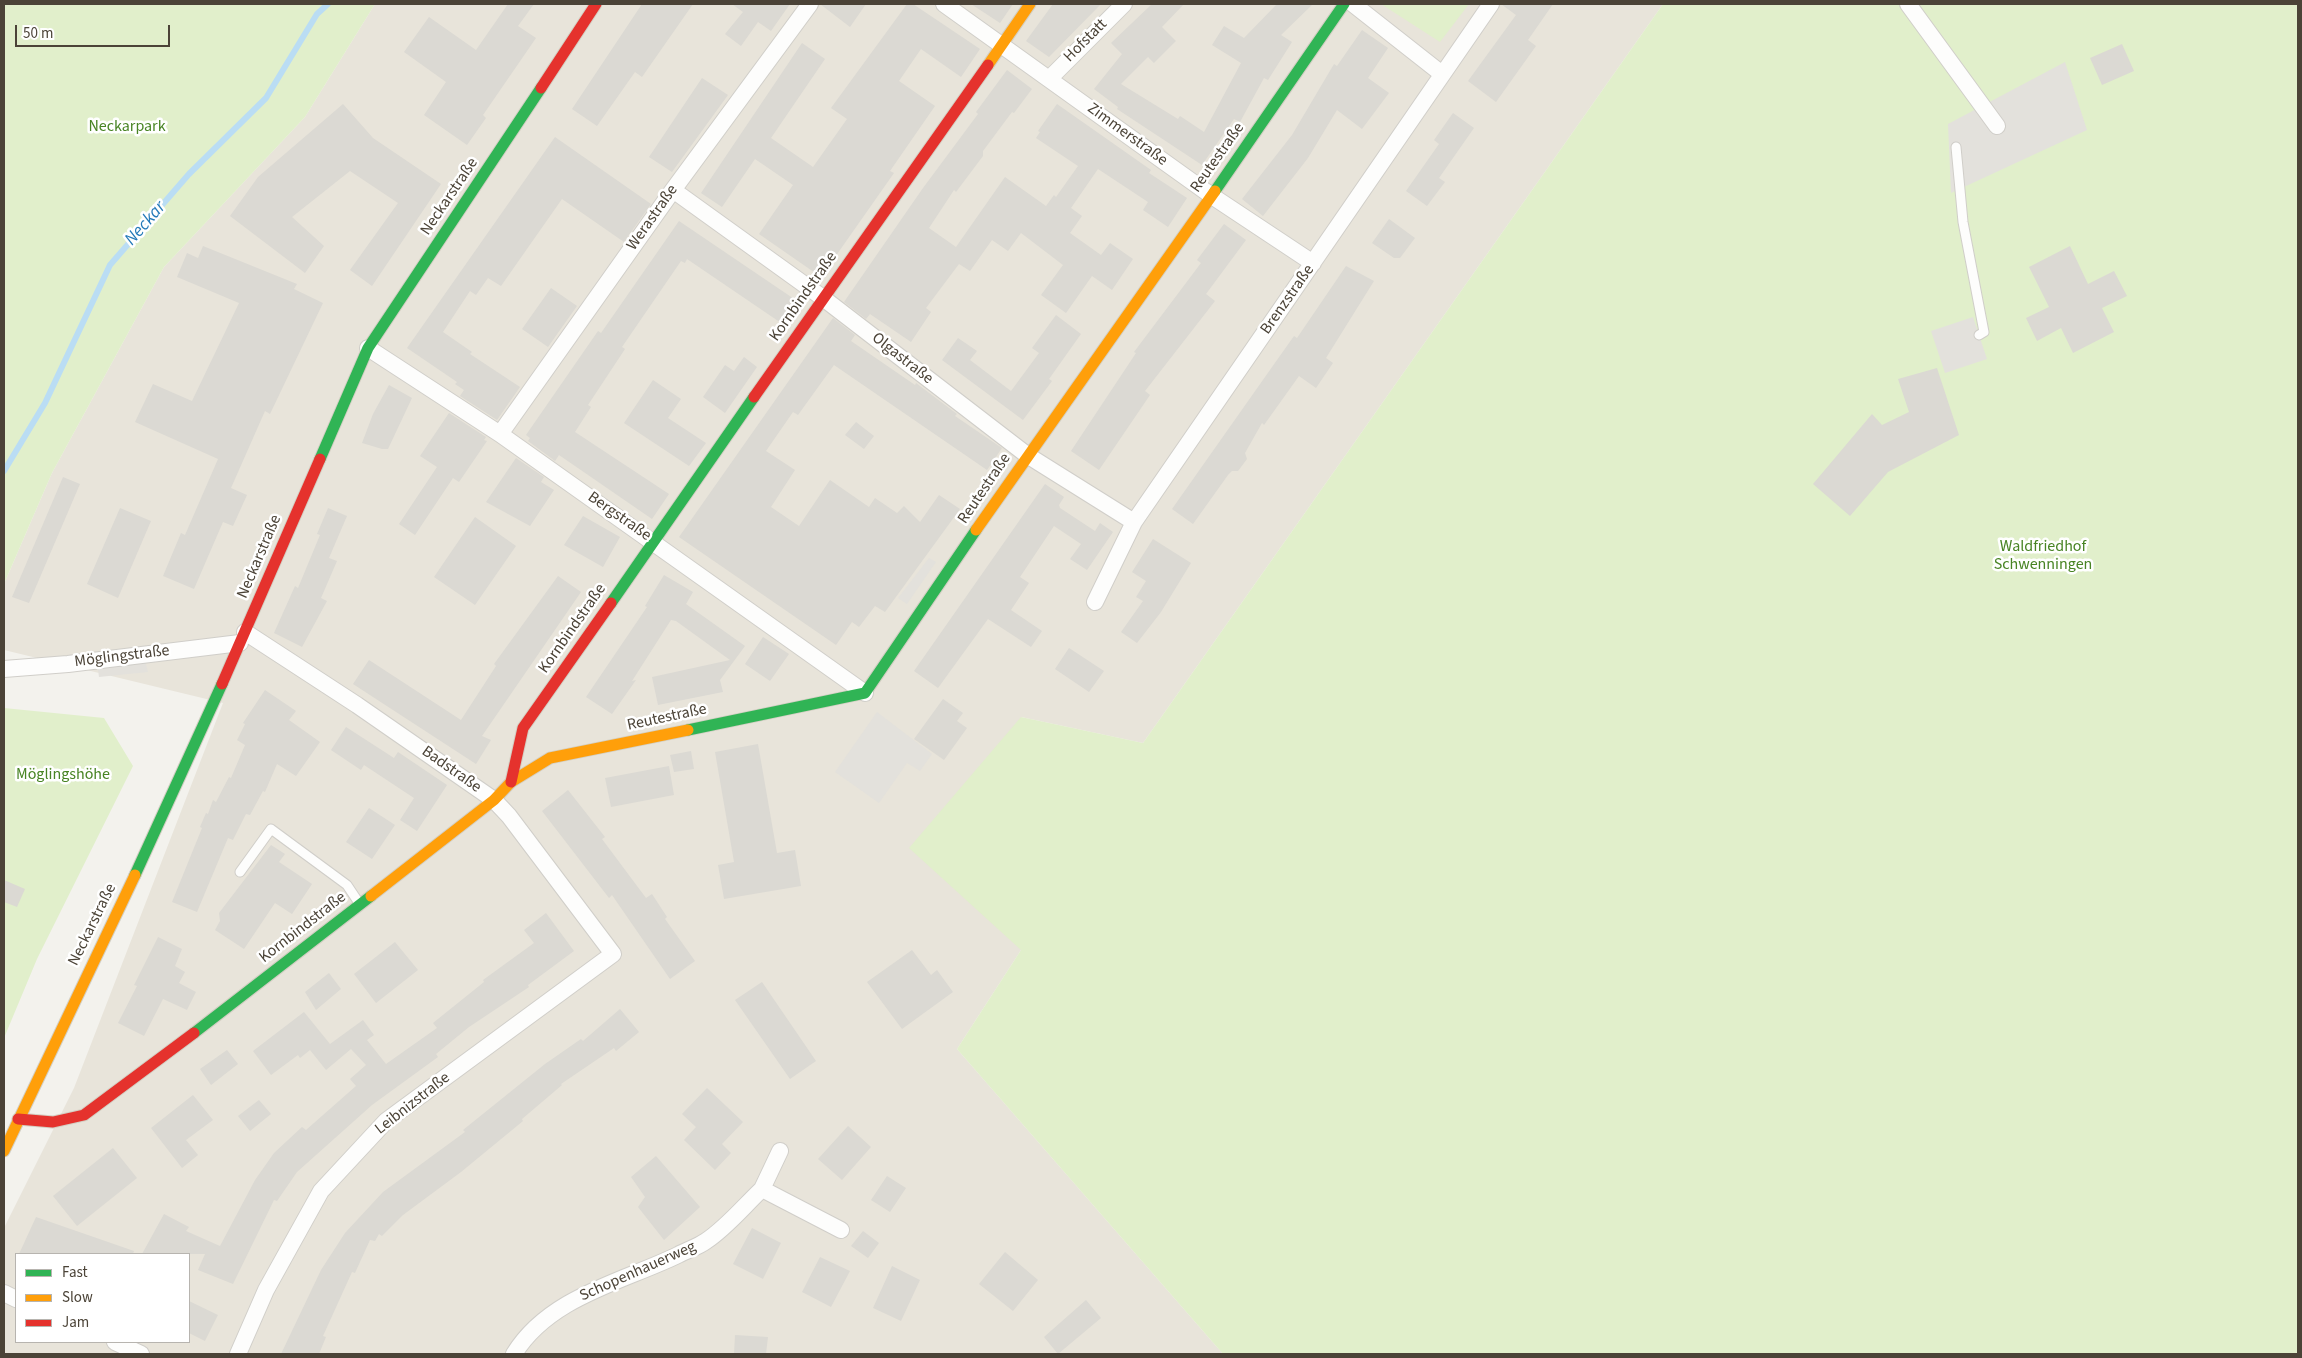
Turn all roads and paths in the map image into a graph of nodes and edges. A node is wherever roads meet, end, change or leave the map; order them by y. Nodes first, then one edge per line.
1 (581, 4) edge
2 (596, 4) edge
3 (810, 4) edge
4 (944, 4) edge
5 (1030, 4) edge
6 (1124, 4) edge
7 (1344, 4) edge
8 (1353, 4) edge
9 (1491, 4) edge
10 (1908, 4) edge
11 (586, 17) junction
12 (1001, 46) junction
13 (1442, 74) junction
14 (1049, 79) junction
15 (1997, 126) dead end
16 (1956, 147) dead end
17 (672, 190) junction
18 (1212, 196) junction
19 (1313, 263) junction
20 (823, 298) junction
21 (1979, 335) dead end
22 (368, 348) junction
23 (500, 434) junction
24 (1027, 455) junction
25 (1134, 522) junction
26 (655, 542) junction
27 (1095, 602) dead end
28 (243, 637) junction
29 (4, 669) edge
30 (866, 693) junction
31 (512, 782) junction
32 (494, 800) junction
33 (240, 872) dead end
34 (360, 904) junction
35 (613, 954) joint
36 (18, 1119) junction
37 (4, 1150) edge
38 (780, 1151) dead end
39 (762, 1189) junction
40 (841, 1230) dead end
41 (117, 1343) edge
42 (141, 1354) edge
43 (238, 1354) edge
44 (514, 1354) edge

1 - 11 lane
2 - 11 street, Neckarstraße
3 - 17 street, Werastraße
4 - 12 street, Zimmerstraße
5 - 12 street, Kornbindstraße
6 - 14 street, Hofstatt
7 - 18 street, Reutestraße
8 - 13 street
9 - 13 street, Brenzstraße
10 - 15 street
11 - 22 street, Neckarstraße
12 - 14 street, Zimmerstraße
12 - 20 street, Kornbindstraße
13 - 19 street, Brenzstraße
14 - 18 street, Zimmerstraße
16 - 21 lane
17 - 20 street, Olgastraße
17 - 23 street, Werastraße
18 - 19 street, Zimmerstraße
18 - 24 street, Reutestraße
19 - 25 street, Brenzstraße
20 - 24 street, Olgastraße
20 - 26 street, Kornbindstraße
22 - 23 street, Bergstraße
22 - 28 street, Neckarstraße
23 - 26 street, Bergstraße
24 - 25 street, Olgastraße
24 - 30 street, Reutestraße
25 - 27 street, Brenzstraße
26 - 30 street, Bergstraße
26 - 31 street, Kornbindstraße
28 - 29 street, Möglingstraße
28 - 32 street, Badstraße
28 - 36 street, Neckarstraße
30 - 31 street, Reutestraße
31 - 32 street, Kornbindstraße
32 - 34 street, Kornbindstraße
32 - 35 street, Badstraße
33 - 34 lane
34 - 36 street, Kornbindstraße
35 - 43 street, Leibnizstraße
36 - 37 street, Neckarstraße
38 - 39 street, Schopenhauerweg
39 - 40 street
39 - 44 street, Schopenhauerweg
41 - 42 street

